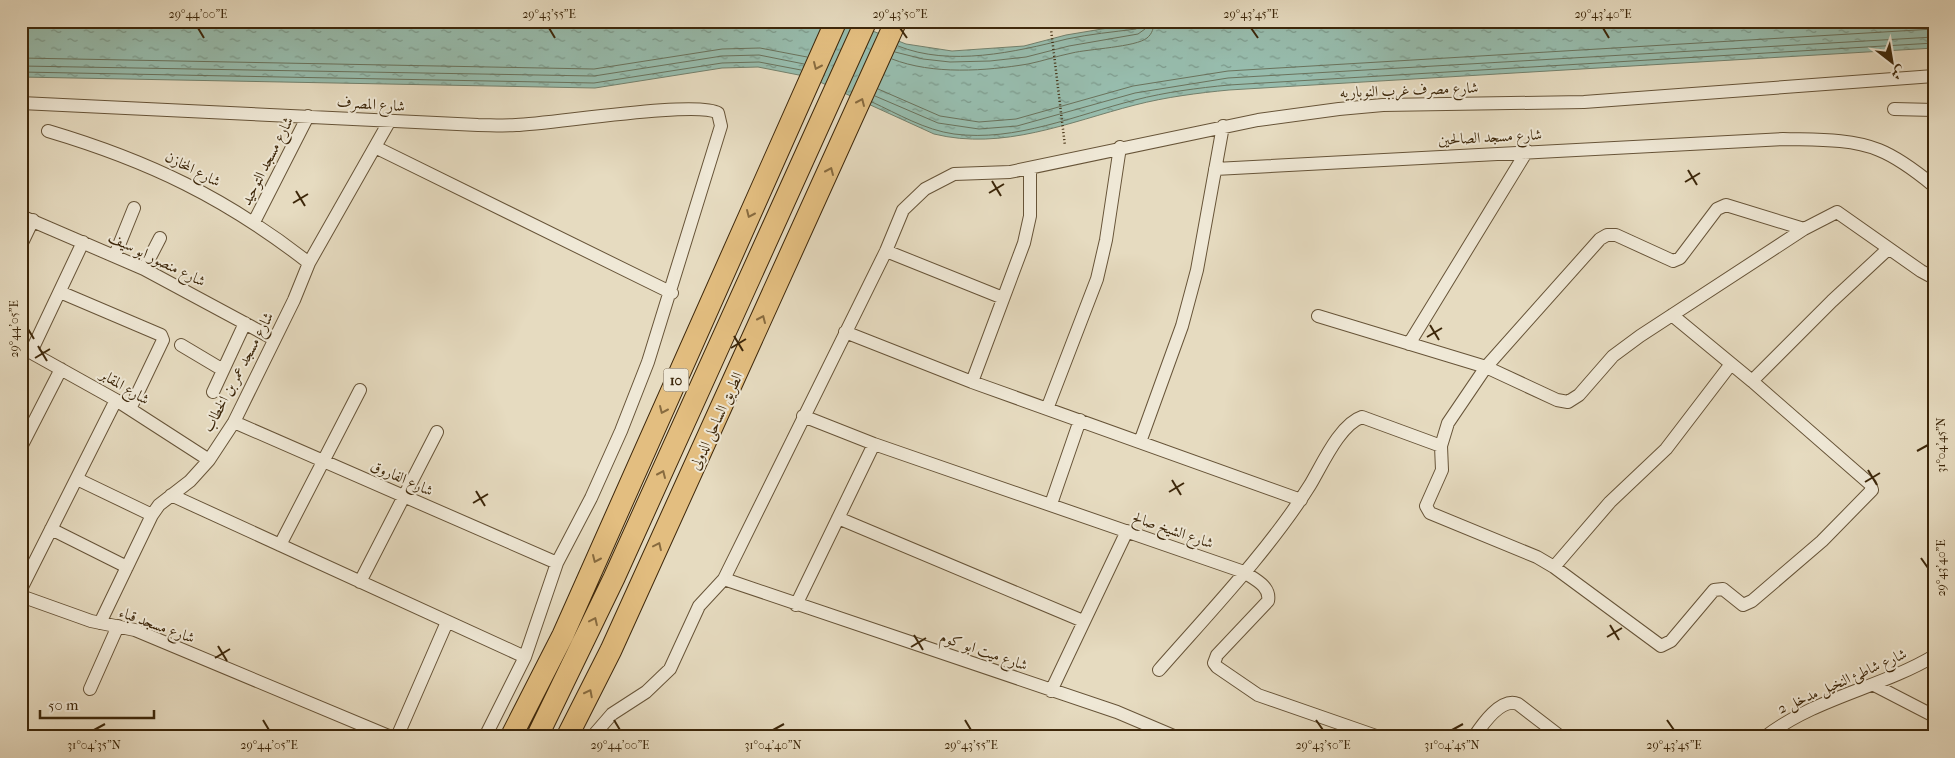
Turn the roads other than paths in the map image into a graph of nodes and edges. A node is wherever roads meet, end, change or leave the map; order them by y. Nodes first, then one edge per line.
1 (836, 21) edge
2 (866, 21) edge
3 (896, 21) edge
4 (1934, 76) edge
5 (21, 103) edge
6 (1894, 109) dead end
7 (1934, 110) edge
8 (308, 116) junction
9 (389, 122) junction
10 (1223, 126) junction
11 (48, 131) dead end
12 (375, 147) junction
13 (1120, 147) junction
14 (1527, 151) junction
15 (1030, 168) junction
16 (1215, 169) junction
17 (1934, 186) edge
18 (134, 208) dead end
19 (27, 218) edge
20 (254, 222) junction
21 (1804, 229) junction
22 (160, 238) dead end
23 (83, 242) junction
24 (21, 245) edge
25 (1888, 249) junction
26 (886, 251) junction
27 (115, 256) junction
28 (309, 263) junction
29 (144, 269) junction
30 (1934, 278) edge
31 (60, 292) junction
32 (672, 293) junction
33 (1003, 298) junction
34 (1672, 315) junction
35 (1318, 316) dead end
36 (245, 323) junction
37 (845, 332) junction
38 (274, 339) junction
39 (1409, 344) junction
40 (180, 345) dead end
41 (26, 350) edge
42 (1732, 364) junction
43 (1486, 367) junction
44 (61, 368) junction
45 (222, 370) junction
46 (1752, 381) junction
47 (972, 382) junction
48 (360, 390) dead end
49 (213, 392) dead end
50 (116, 400) junction
51 (1047, 408) junction
52 (130, 409) junction
53 (803, 416) junction
54 (1080, 420) junction
55 (234, 422) junction
56 (437, 432) dead end
57 (1140, 442) junction
58 (874, 444) junction
59 (1441, 446) junction
60 (21, 447) edge
61 (209, 460) junction
62 (323, 461) junction
63 (77, 479) junction
64 (170, 495) junction
65 (404, 496) junction
66 (1301, 500) junction
67 (1051, 504) junction
68 (152, 515) junction
69 (838, 518) junction
70 (51, 529) junction
71 (1127, 531) junction
72 (280, 545) junction
73 (557, 563) junction
74 (127, 567) junction
75 (1554, 567) junction
76 (1244, 572) junction
77 (724, 579) junction
78 (360, 582) junction
79 (21, 589) edge
80 (21, 596) edge
81 (796, 605) junction
82 (1083, 620) junction
83 (448, 622) junction
84 (100, 623) junction
85 (118, 626) junction
86 (525, 656) junction
87 (1934, 656) edge
88 (1159, 670) dead end
89 (1874, 685) junction
90 (90, 689) dead end
91 (1051, 691) junction
92 (1934, 716) edge
93 (1773, 735) edge
94 (391, 737) edge
95 (397, 737) edge
96 (485, 737) edge
97 (511, 737) edge
98 (537, 737) edge
99 (567, 737) edge
100 (592, 737) edge
101 (1176, 737) edge
102 (1379, 737) edge
103 (1474, 737) edge
104 (1561, 737) edge

1 -> 97 highway, 10
98 -> 2 highway
99 -> 3 highway, الطريق الساحلى الدولى
4 - 10 street, شارع مصرف غرب النوباريه
5 - 8 street, شارع المصرف
6 - 7 street
8 - 9 street, شارع المصرف
8 - 20 street, شارع مسجد التوحيد
9 - 12 street, شارع مسجد عمر بن الخطاب
9 - 32 street, شارع المصرف
10 - 13 street, شارع مصرف غرب النوباريه
10 - 16 street
11 - 20 street, شارع المخازن
12 - 28 street, شارع مسجد عمر بن الخطاب
12 - 32 street
13 - 15 street, شارع مصرف غرب النوباريه
13 - 51 street
14 - 16 street, شارع مسجد الصالحين
14 - 17 street, شارع مسجد الصالحين
14 - 39 street
15 - 26 street, شارع مصرف غرب النوباريه
15 - 33 street
16 - 57 street
18 - 27 street
19 - 23 street, شارع منصور ابو سيف
19 - 24 street
20 - 28 street, شارع المخازن
21 - 25 street
21 - 34 street
21 - 43 street
22 - 29 street
23 - 27 street, شارع منصور ابو سيف
23 - 31 street
25 - 30 street
25 - 46 street
26 - 33 street
26 - 37 street
27 - 29 street, شارع منصور ابو سيف
28 - 38 street, شارع مسجد عمر بن الخطاب
29 - 36 street, شارع منصور ابو سيف
31 - 41 street
31 - 52 street
32 - 73 street
33 - 47 street
34 - 42 street
34 - 43 street
35 - 39 street
36 - 38 street, شارع منصور ابو سيف
36 - 45 street
37 - 47 street
37 - 53 street
38 - 55 street, شارع مسجد عمر بن الخطاب
39 - 43 street
40 - 45 street
41 - 44 street, شارع المقابر
42 - 46 street
42 - 75 street
43 - 59 street
44 - 50 street, شارع المقابر
44 - 60 street
45 - 49 street
46 - 75 street
47 - 51 street
48 - 62 street
50 - 52 street, شارع المقابر
50 - 63 street
51 - 54 street
52 - 61 street, شارع المقابر
53 - 58 street, شارع الشيخ صالح
53 - 77 street
54 - 57 street
54 - 67 street
55 - 61 street, شارع مسجد عمر بن الخطاب
55 - 62 street, شارع الفاروق
56 - 65 street
57 - 66 street
58 - 67 street, شارع الشيخ صالح
58 - 69 street
59 - 66 street
59 - 75 street
61 - 64 street, شارع مسجد عمر بن الخطاب
62 - 65 street, شارع الفاروق
62 - 72 street
63 - 68 street
63 - 70 street
64 - 68 street, شارع مسجد عمر بن الخطاب
64 - 72 street
65 - 73 street, شارع الفاروق
65 - 78 street
66 - 76 street
67 - 71 street, شارع الشيخ صالح
68 - 74 street, شارع مسجد عمر بن الخطاب
69 - 81 street
69 - 82 street
70 - 74 street
70 - 79 street
71 - 76 street, شارع الشيخ صالح
71 - 82 street
72 - 78 street
73 - 86 street
74 - 84 street, شارع مسجد عمر بن الخطاب
76 - 88 street
76 - 102 street, شارع الشيخ صالح
77 - 81 street, شارع ميت ابو كوم
77 - 100 street
78 - 83 street
80 - 84 street, شارع مسجد قباء
81 - 91 street, شارع ميت ابو كوم
82 - 91 street
83 - 86 street
83 - 95 street
84 - 85 street, شارع مسجد قباء
85 - 90 street
85 - 94 street, شارع مسجد قباء
86 - 96 street
87 - 89 street, شارع شاطئ النخيل مدخل 2
89 - 92 street
89 - 93 street, شارع شاطئ النخيل مدخل 2
91 - 101 street, شارع ميت ابو كوم
103 - 104 street

